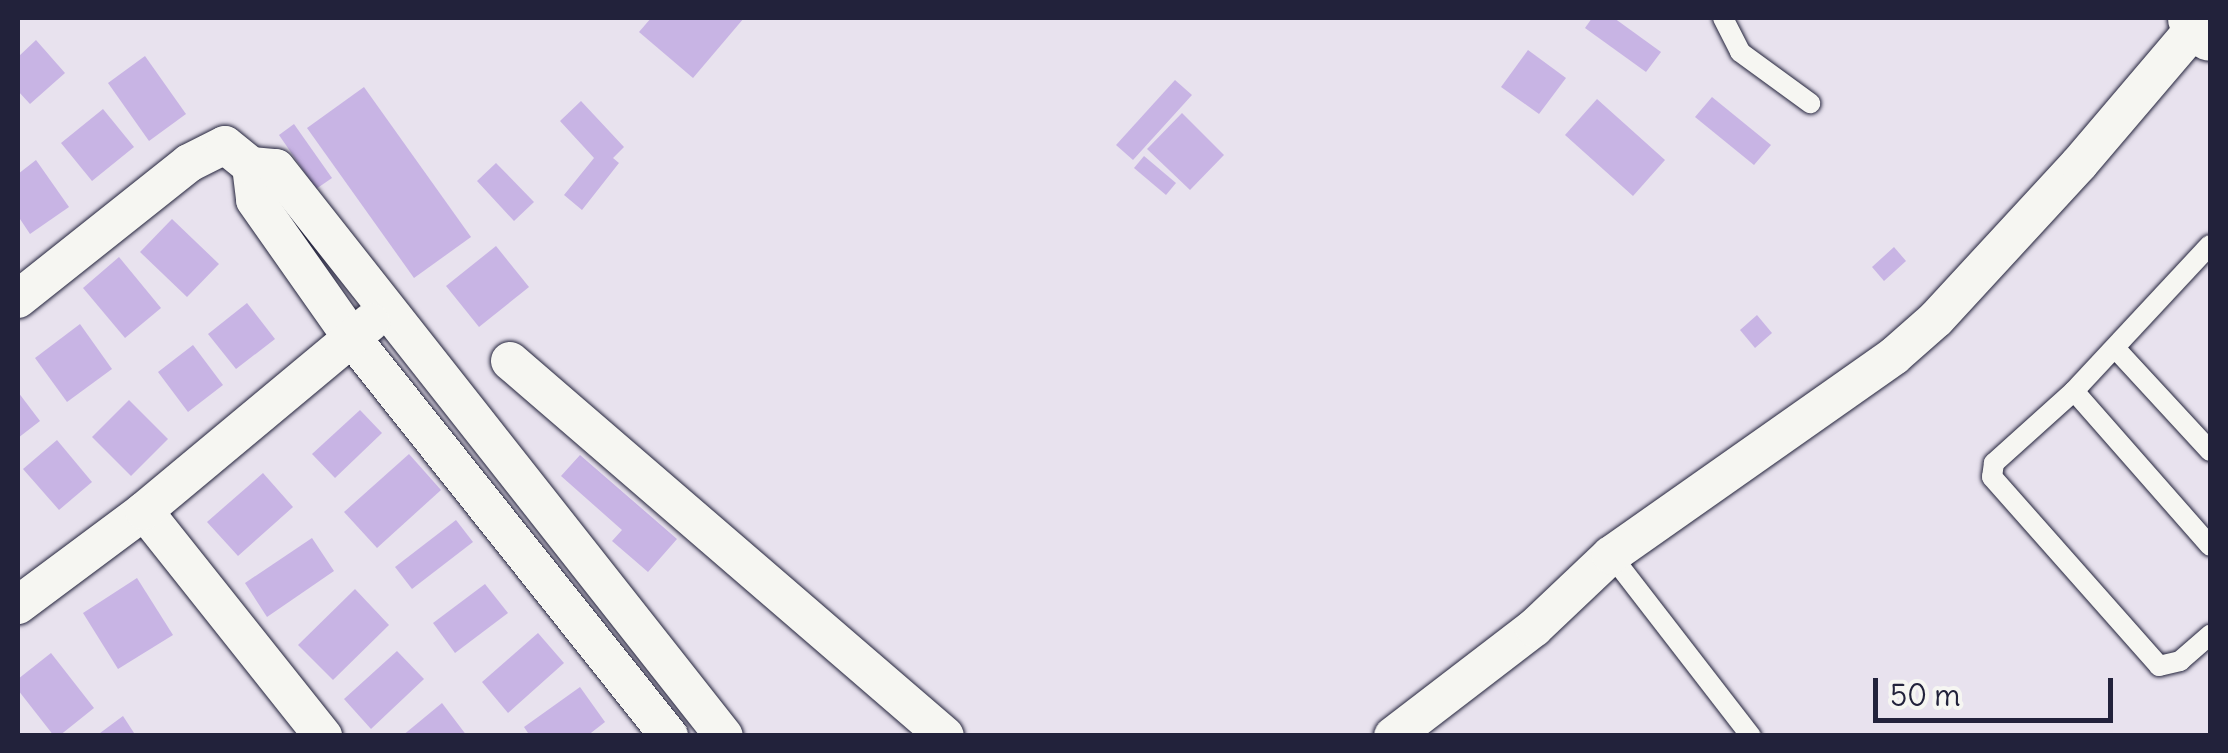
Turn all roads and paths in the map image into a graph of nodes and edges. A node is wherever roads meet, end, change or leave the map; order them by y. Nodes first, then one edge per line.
1 (1723, 18) edge
2 (2202, 24) edge
3 (1810, 103) dead end
4 (251, 166) junction
5 (2210, 245) edge
6 (18, 299) edge
7 (386, 309) junction
8 (352, 338) junction
9 (2115, 348) junction
10 (510, 360) dead end
11 (2074, 391) junction
12 (2210, 452) edge
13 (144, 511) junction
14 (2210, 546) edge
15 (1611, 555) junction
16 (18, 605) edge
17 (2210, 635) edge
18 (323, 736) edge
19 (670, 736) edge
20 (724, 736) edge
21 (946, 736) edge
22 (1393, 736) edge
23 (1751, 736) edge

1 - 3 lane
2 - 15 street
4 - 6 street
4 - 7 street
4 - 8 street
5 - 9 lane
7 - 8 street
7 - 20 street
8 - 13 street
8 - 19 street
9 - 11 lane
9 - 12 lane
10 - 21 street
11 - 14 lane
11 - 17 lane
13 - 16 street
13 - 18 street
15 - 22 street
15 - 23 lane

